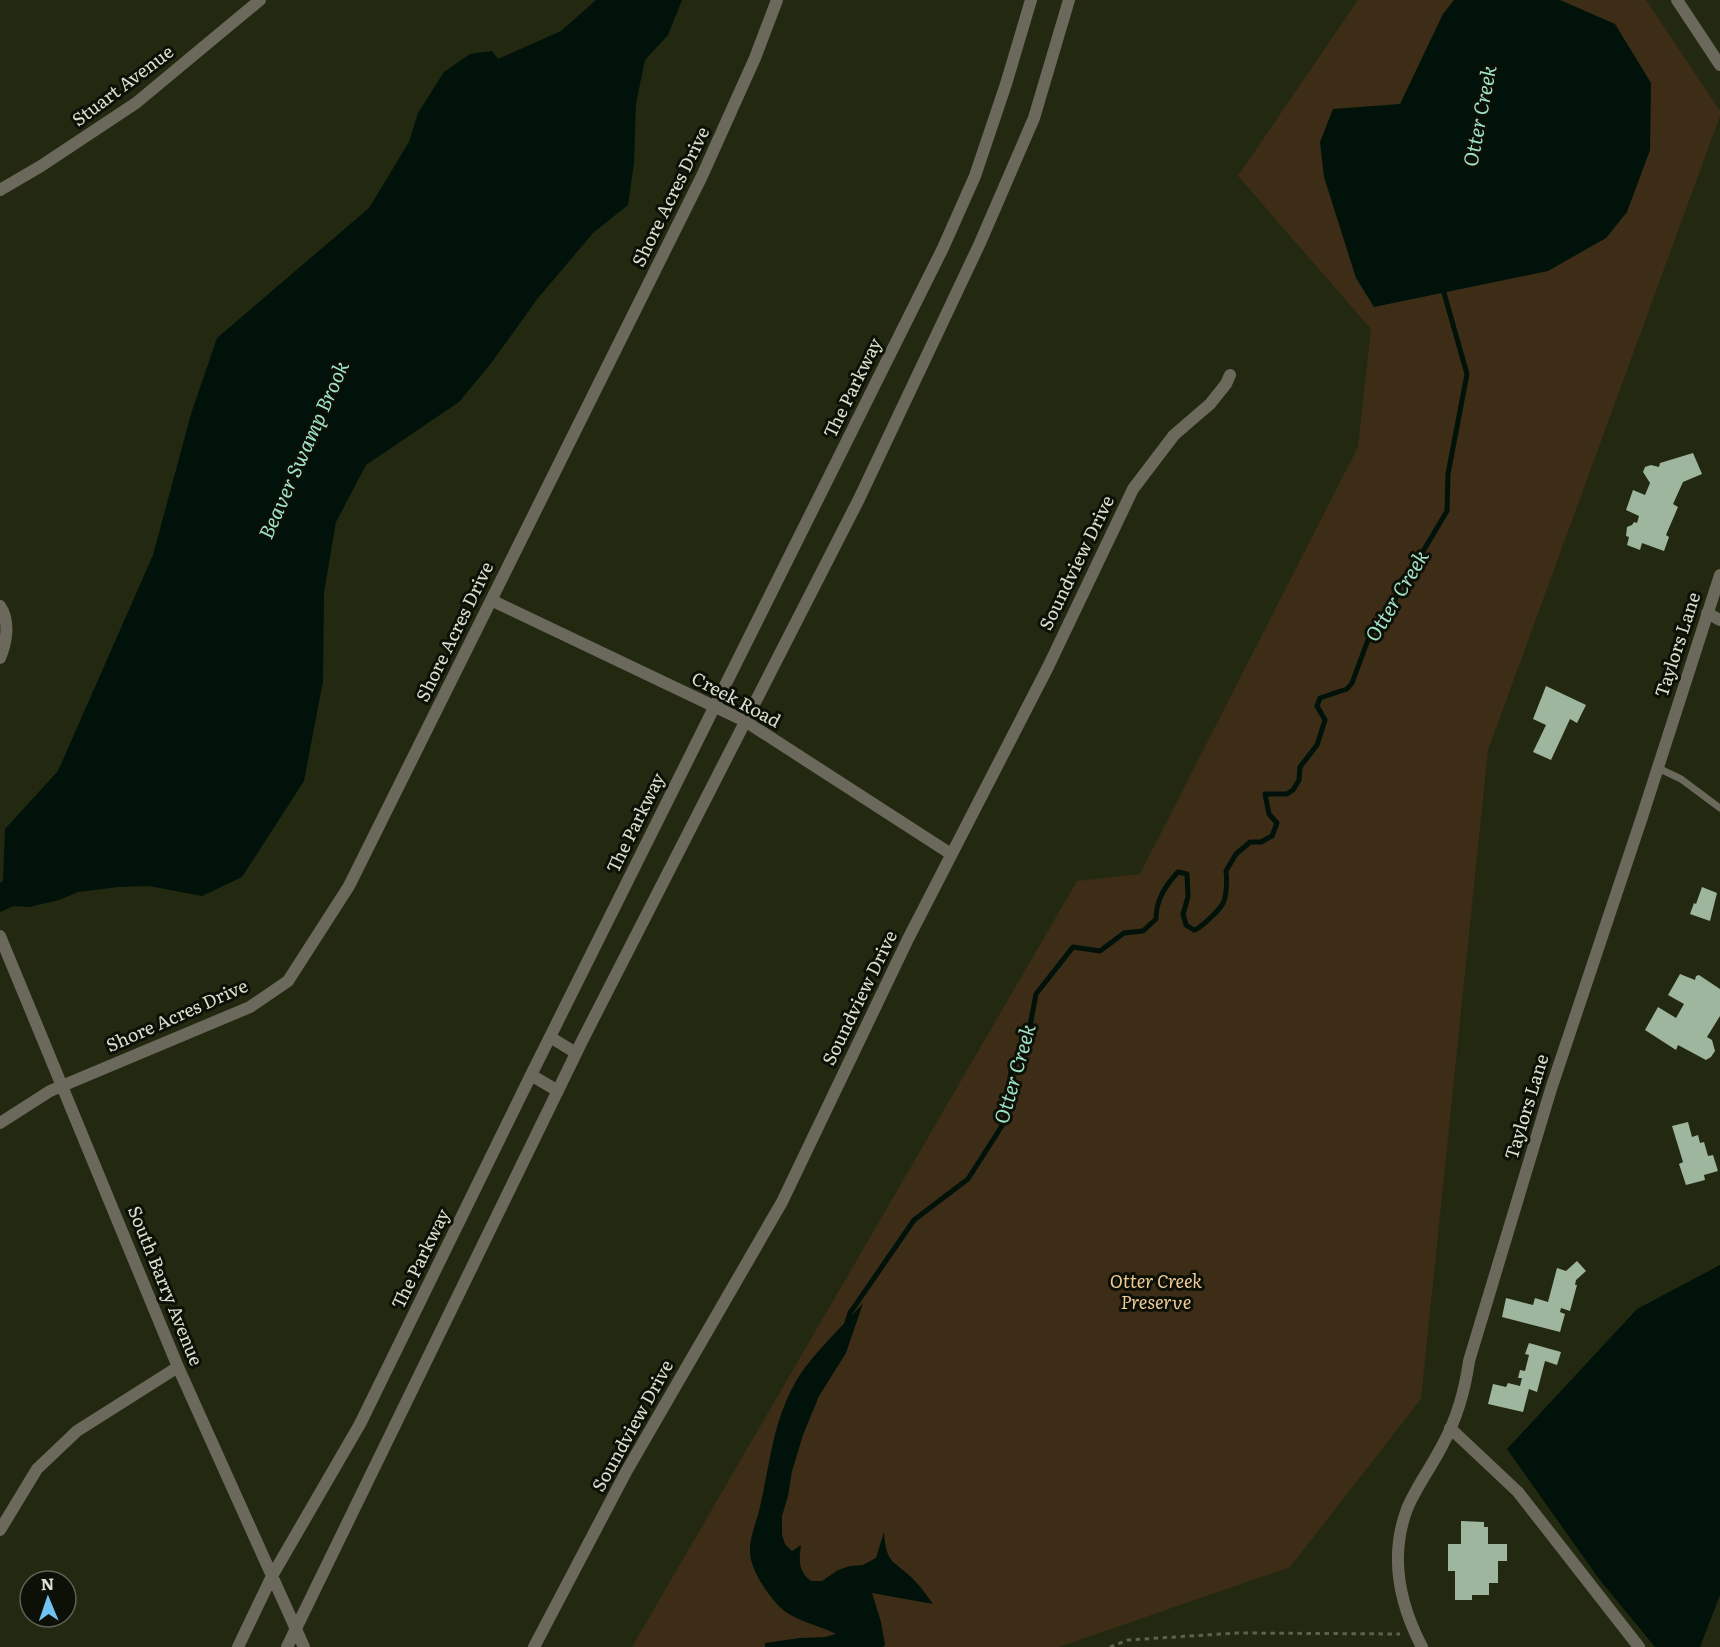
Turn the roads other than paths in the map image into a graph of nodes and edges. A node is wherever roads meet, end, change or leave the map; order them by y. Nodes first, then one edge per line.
1 (260, 0) edge
2 (777, 0) edge
3 (1030, 0) edge
4 (1069, 0) edge
5 (1677, 0) edge
6 (1720, 65) edge
7 (0, 190) edge
8 (1230, 375) dead end
9 (1720, 575) edge
10 (491, 600) junction
11 (0, 606) edge
12 (1707, 613) junction
13 (1720, 620) edge
14 (0, 658) edge
15 (713, 707) junction
16 (746, 721) junction
17 (1658, 768) junction
18 (1720, 808) edge
19 (951, 854) junction
20 (0, 936) edge
21 (550, 1037) junction
22 (576, 1053) junction
23 (531, 1075) junction
24 (63, 1085) junction
25 (558, 1091) junction
26 (0, 1123) edge
27 (178, 1367) junction
28 (1450, 1428) junction
29 (0, 1530) edge
30 (272, 1576) junction
31 (296, 1630) junction
32 (238, 1647) edge
33 (287, 1647) edge
34 (304, 1647) edge
35 (534, 1647) edge
36 (1422, 1647) edge
37 (1639, 1647) edge

1 - 7 street, Stuart Avenue
2 - 10 street, Shore Acres Drive
3 - 15 street, The Parkway
4 - 16 street
5 - 6 street
8 - 19 street, Soundview Drive
9 - 12 street, Taylors Lane
10 - 15 street, Creek Road
10 - 24 street, Shore Acres Drive
11 - 14 street
12 - 13 street
12 - 17 street, Taylors Lane
15 - 16 street, Creek Road
15 - 21 street, The Parkway
16 - 19 street, Creek Road
16 - 22 street
17 - 18 lane
17 - 28 street, Taylors Lane
19 - 35 street, Soundview Drive
20 - 24 street, South Barry Avenue
21 - 22 street
21 - 23 street, The Parkway
22 - 25 street
23 - 25 street
23 - 30 street, The Parkway
24 - 26 street, Shore Acres Drive
24 - 27 street, South Barry Avenue
25 - 31 street
27 - 29 street
27 - 30 street, South Barry Avenue
28 - 36 street, Taylors Lane
28 - 37 street
30 - 31 street, South Barry Avenue
30 - 32 street, The Parkway
31 - 33 street
31 - 34 street, South Barry Avenue

